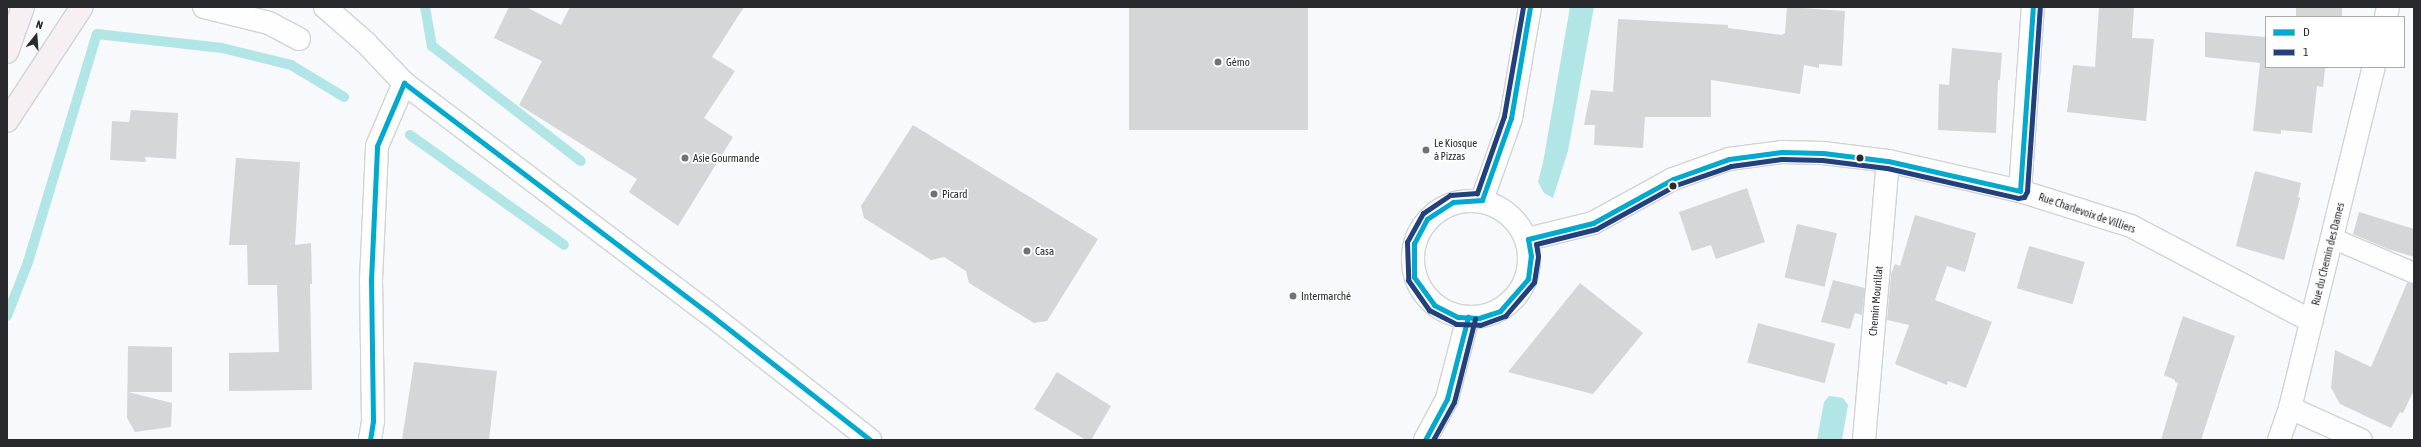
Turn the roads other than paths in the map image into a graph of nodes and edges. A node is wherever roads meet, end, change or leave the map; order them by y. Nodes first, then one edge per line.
1 (23, 7) edge
2 (82, 7) edge
3 (204, 7) edge
4 (1530, 7) edge
5 (2033, 7) edge
6 (235, 11) edge
7 (333, 11) edge
8 (299, 39) dead end
9 (7, 52) edge
10 (2374, 68) edge
11 (404, 83) junction
12 (7, 121) edge
13 (1888, 161) junction
14 (2020, 191) junction
15 (1482, 200) junction
16 (2332, 238) junction
17 (1528, 239) junction
18 (2414, 273) edge
19 (1468, 317) junction
20 (2311, 321) junction
21 (2290, 408) junction
22 (370, 440) edge
23 (870, 440) edge
24 (1425, 440) edge
25 (1864, 440) edge
26 (2279, 440) edge
27 (2361, 440) edge

1 - 9 main road
2 - 12 main road
3 - 6 street
4 - 15 street
5 - 14 street
6 - 8 street
7 - 11 street
10 - 16 street, Rue du Chemin des Dames
11 - 22 street
11 - 23 street
13 - 14 street, Rue Charlevoix de Villiers
13 - 17 street, Rue Charlevoix de Villiers
13 - 25 street, Chemin Mourillat
14 - 20 street, Rue Charlevoix de Villiers
15 - 17 street
15 - 19 street
16 - 18 lane
16 - 20 street, Rue du Chemin des Dames
17 - 19 street
19 - 24 street
20 - 21 street, Rue du Chemin des Dames
21 - 26 street, Rue du Chemin des Dames
21 - 27 street

